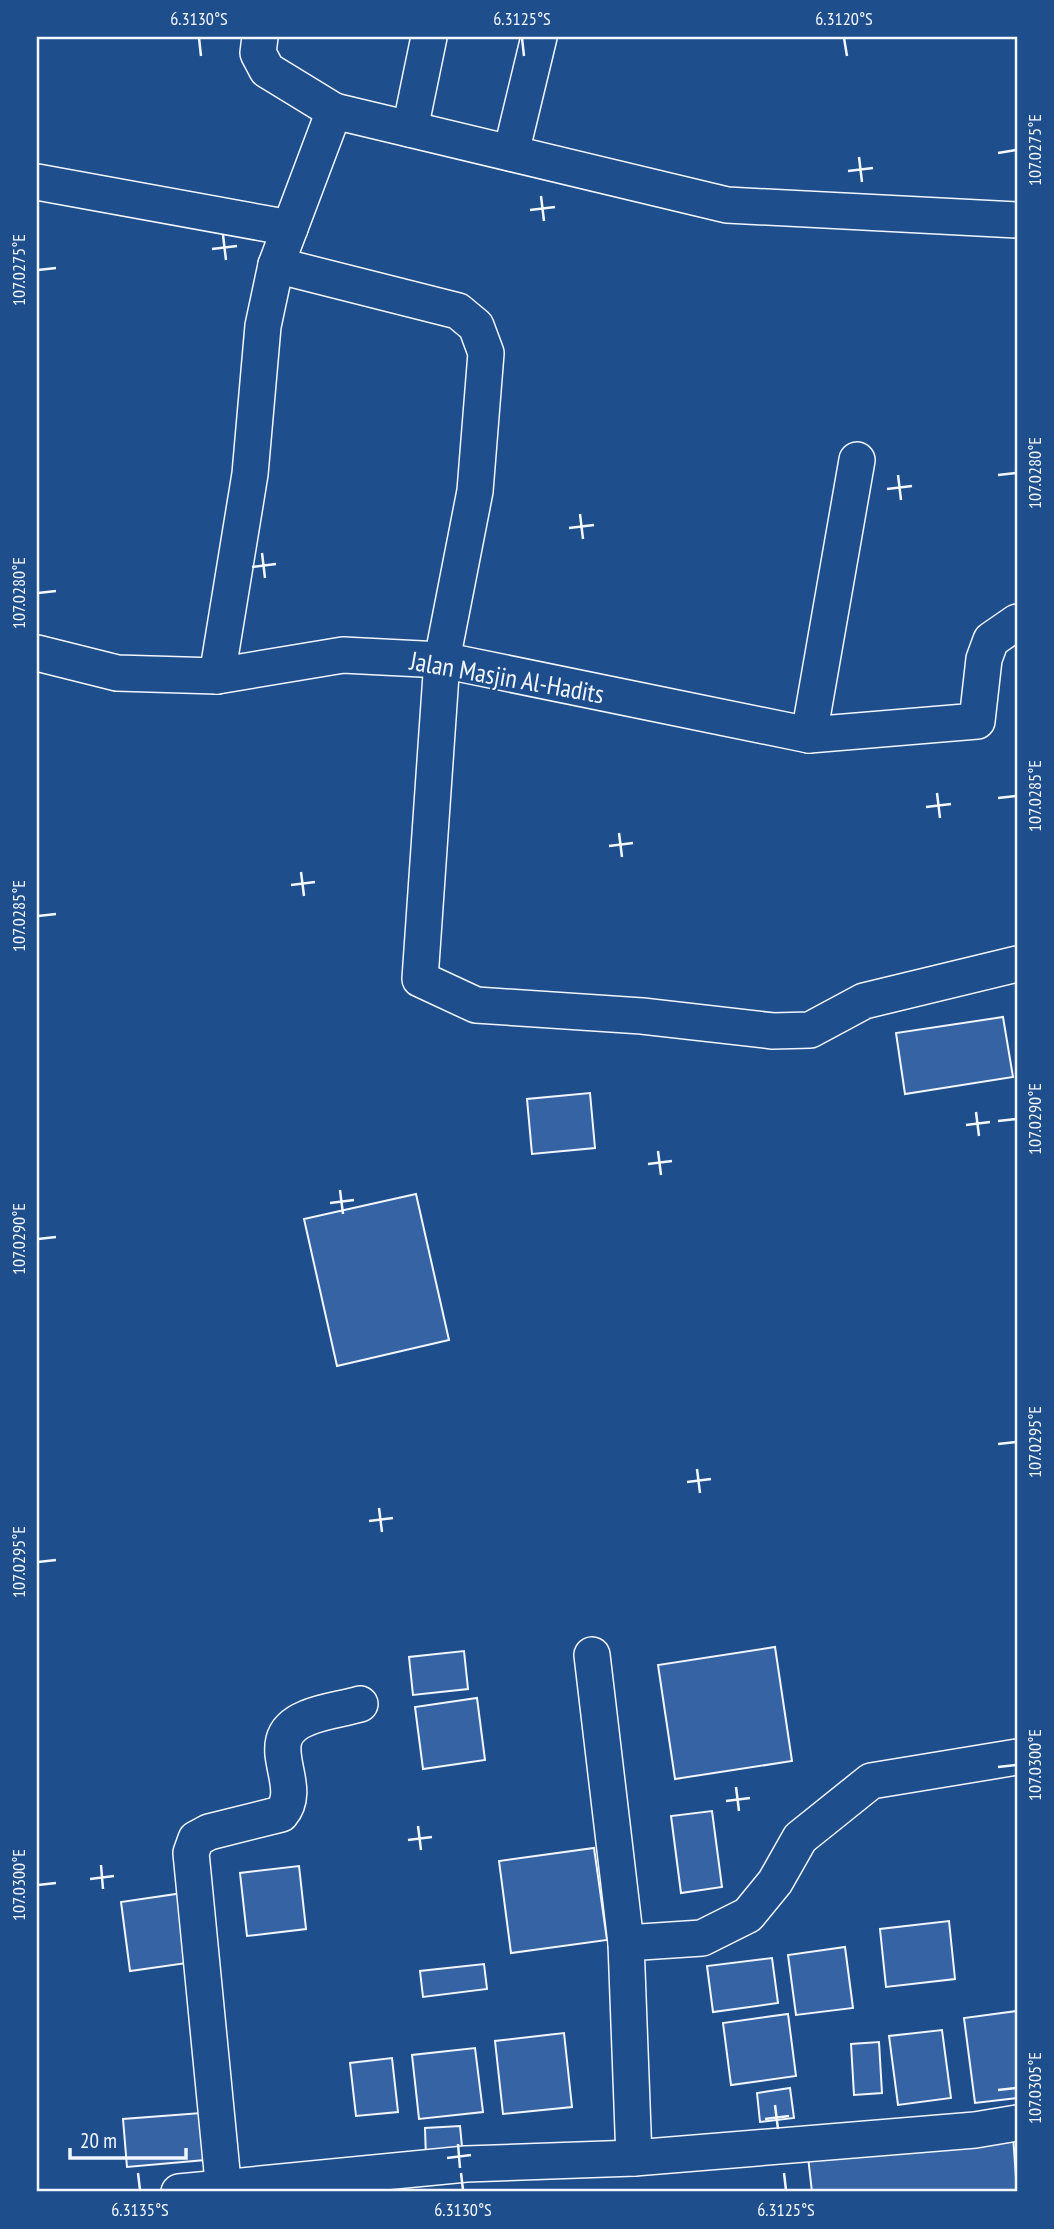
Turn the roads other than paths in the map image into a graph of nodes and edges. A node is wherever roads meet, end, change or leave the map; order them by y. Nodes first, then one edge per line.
1 (260, 37) edge
2 (429, 37) edge
3 (539, 37) edge
4 (334, 111) junction
5 (410, 129) junction
6 (511, 153) junction
7 (37, 182) edge
8 (1017, 220) edge
9 (290, 228) junction
10 (276, 265) junction
11 (857, 460) dead end
12 (1017, 622) edge
13 (37, 653) edge
14 (442, 660) junction
15 (217, 676) junction
16 (809, 735) junction
17 (1017, 964) edge
18 (592, 1656) dead end
19 (360, 1704) dead end
20 (1017, 1757) edge
21 (626, 1943) junction
22 (1017, 2123) edge
23 (634, 2158) junction
24 (223, 2189) edge
25 (179, 2192) edge

1 - 4 street
2 - 5 street
3 - 6 street
4 - 5 street
4 - 9 street
5 - 6 street
6 - 8 street
7 - 9 street
9 - 10 street
10 - 14 street
10 - 15 street
11 - 16 street
12 - 16 street, Jalan Masjin Al-Hadits
13 - 15 street, Jalan Masjin Al-Hadits
14 - 15 street, Jalan Masjin Al-Hadits
14 - 16 street, Jalan Masjin Al-Hadits
14 - 17 street
18 - 21 street
19 - 24 street
20 - 21 street
21 - 23 street
22 - 23 street
23 - 24 street
24 - 25 street

